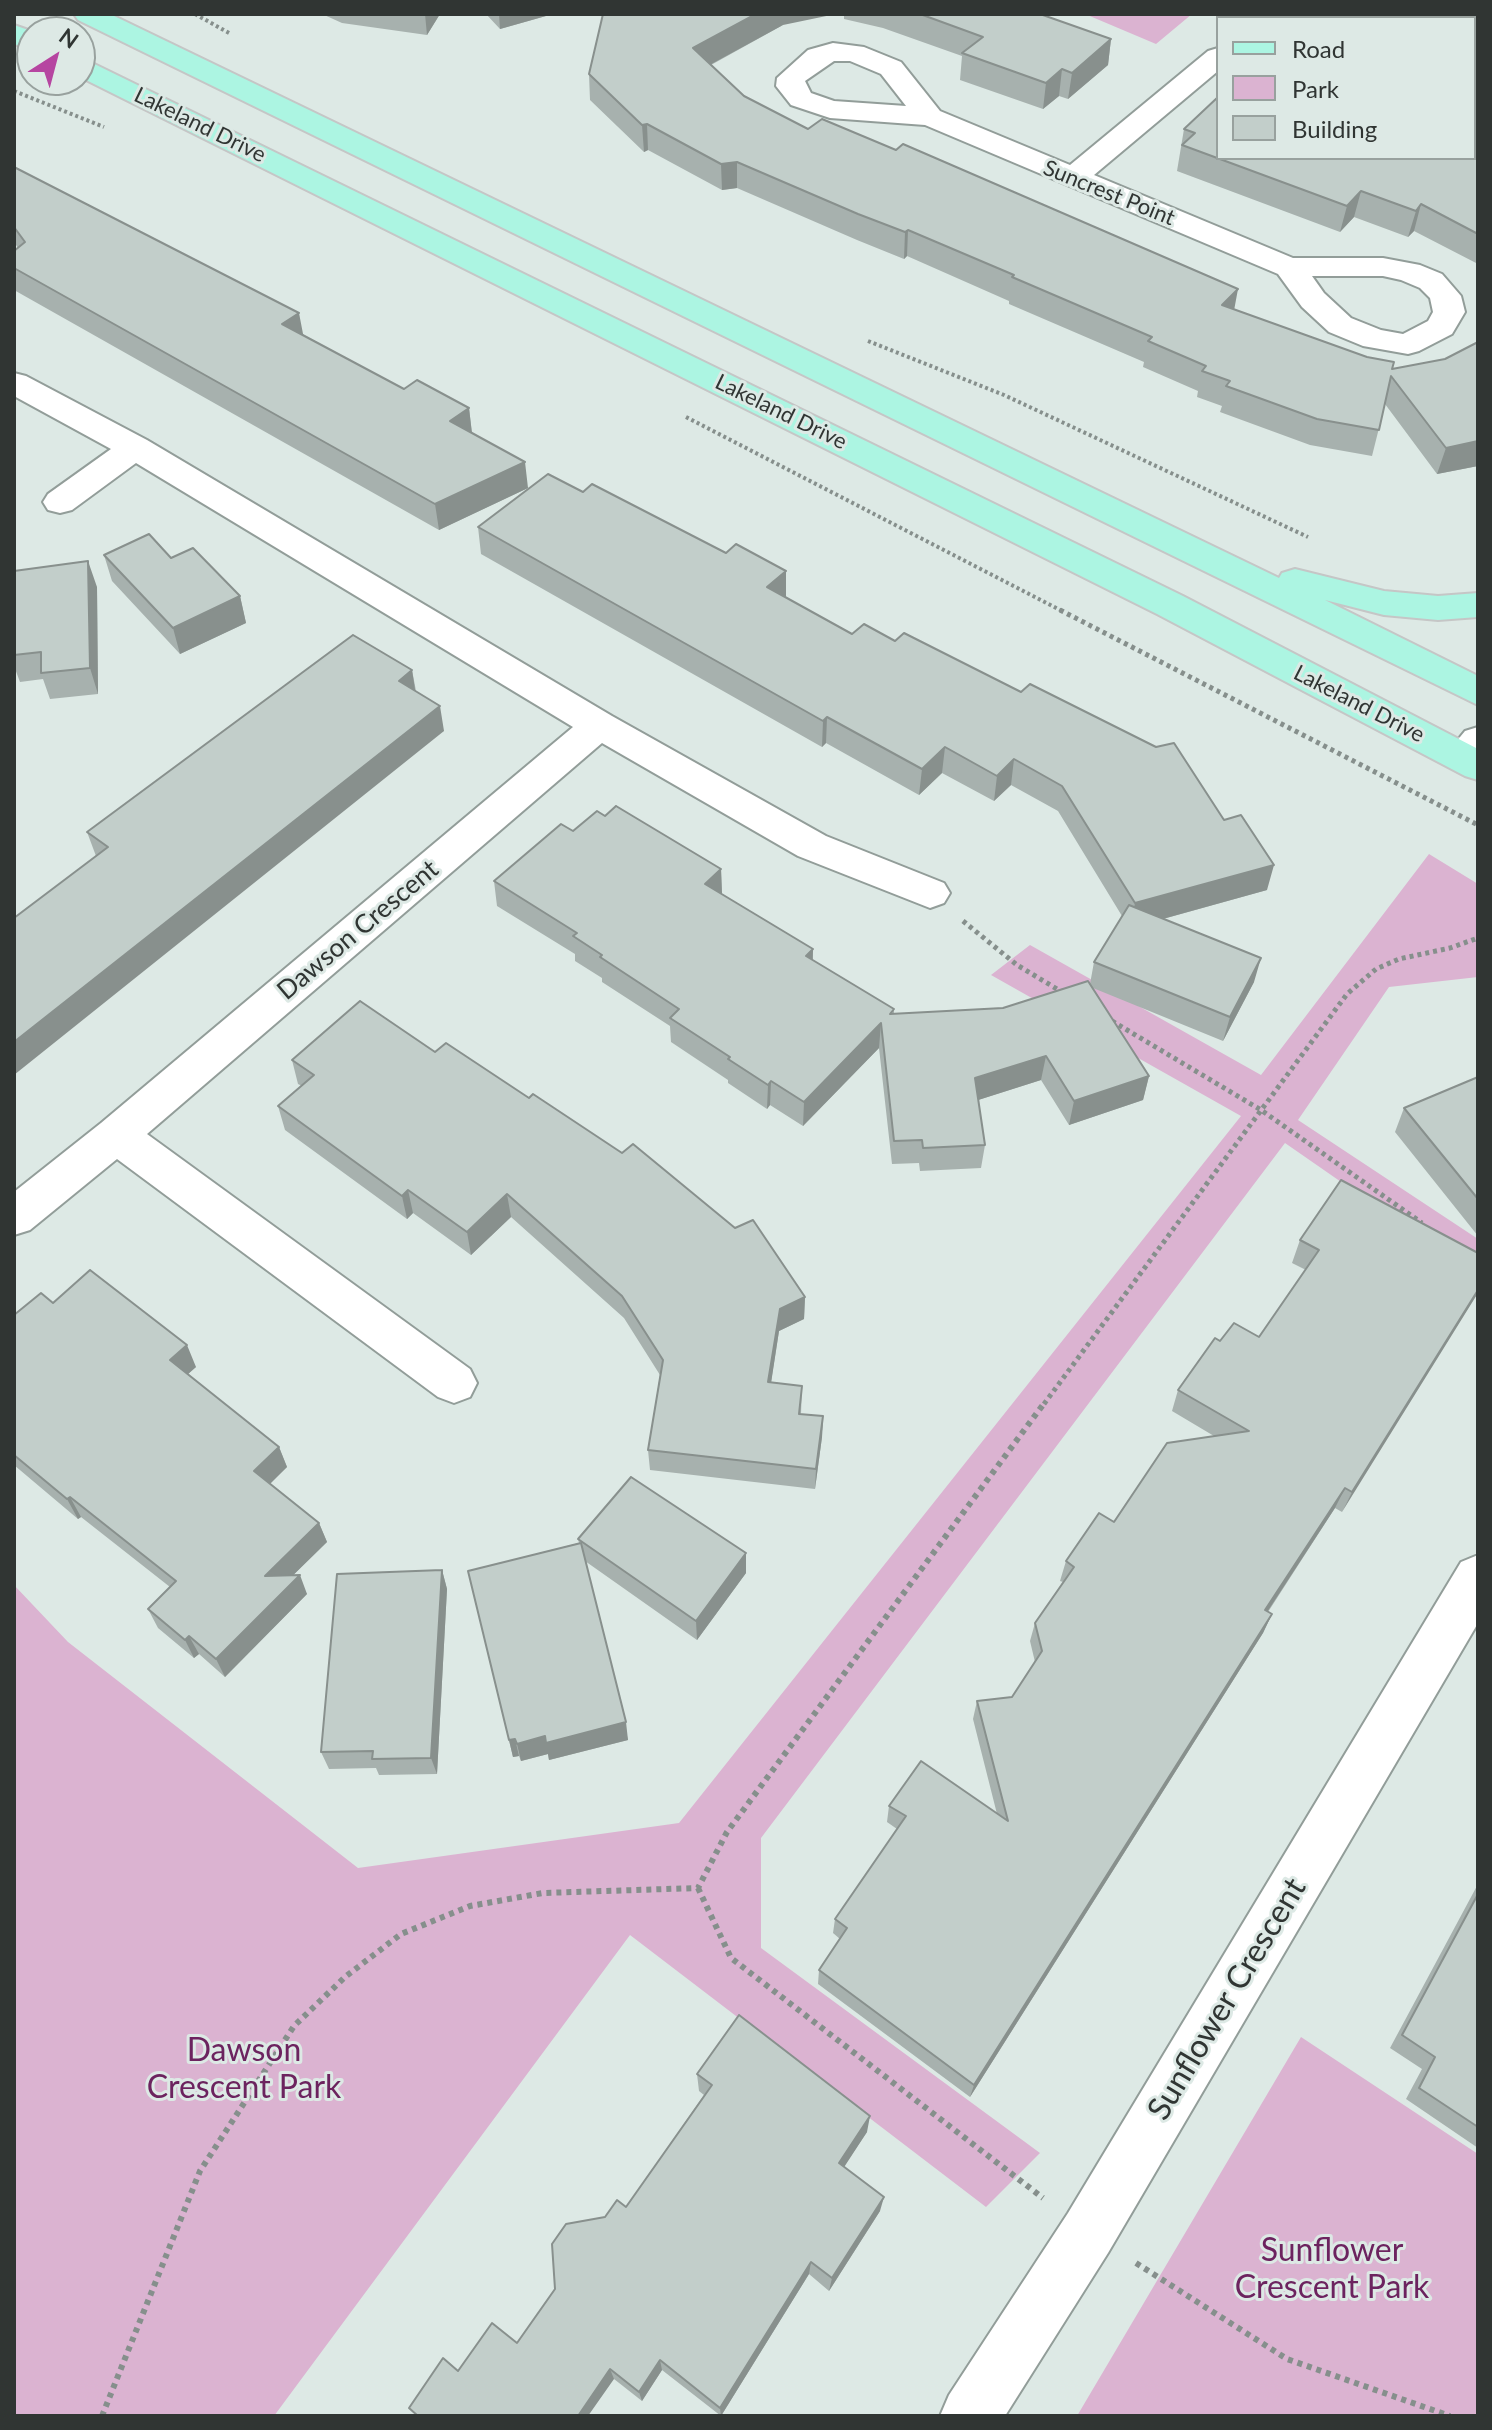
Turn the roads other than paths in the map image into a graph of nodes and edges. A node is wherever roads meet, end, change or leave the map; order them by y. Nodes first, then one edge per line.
1 (88, 14) edge
2 (1216, 59) edge
3 (96, 74) edge
4 (930, 117) dead end
5 (1072, 178) junction
6 (1289, 267) dead end
7 (14, 383) edge
8 (135, 448) junction
9 (60, 502) dead end
10 (1221, 563) junction
11 (1478, 605) edge
12 (1478, 692) edge
13 (599, 725) junction
14 (1473, 754) edge
15 (930, 893) road end
16 (116, 1135) junction
17 (14, 1217) edge
18 (454, 1383) dead end
19 (1478, 1578) edge
20 (970, 2416) edge

1 - 10 main road, Lakeland Drive
2 - 5 street
3 - 14 main road, Lakeland Drive
4 - 5 street, Suncrest Point
5 - 6 street, Suncrest Point
7 - 8 street
8 - 9 street
8 - 13 street
10 - 11 main road
10 - 12 main road, Lakeland Drive
13 - 15 street
13 - 16 street, Dawson Crescent
16 - 17 street, Dawson Crescent
16 - 18 street
19 - 20 street, Sunflower Crescent

